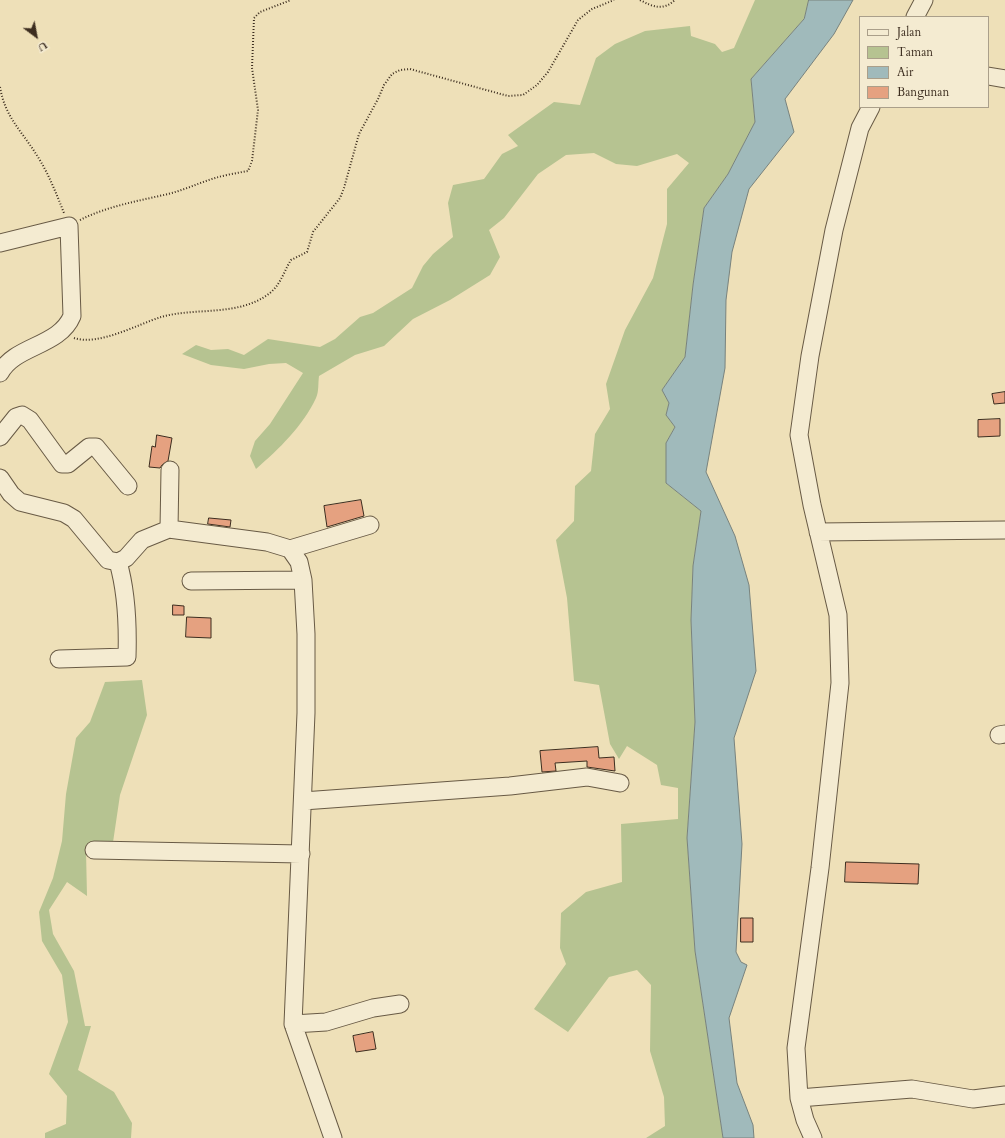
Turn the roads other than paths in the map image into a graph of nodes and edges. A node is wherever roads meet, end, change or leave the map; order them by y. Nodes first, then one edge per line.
1 (924, 0) edge
2 (916, 16) edge
3 (989, 76) edge
4 (1005, 79) edge
5 (870, 108) edge
6 (0, 243) edge
7 (0, 373) edge
8 (0, 437) edge
9 (170, 470) dead end
10 (0, 478) edge
11 (128, 486) dead end
12 (370, 525) dead end
13 (169, 530) junction
14 (1005, 530) edge
15 (818, 532) junction
16 (290, 549) junction
17 (118, 562) junction
18 (303, 580) junction
19 (192, 581) dead end
20 (59, 659) dead end
21 (620, 783) dead end
22 (303, 801) junction
23 (94, 850) dead end
24 (301, 854) junction
25 (400, 1004) dead end
26 (293, 1024) junction
27 (1005, 1095) edge
28 (800, 1098) junction
29 (333, 1138) edge
30 (813, 1138) edge

1 - 2 street
3 - 4 street
5 - 15 street
6 - 7 street
8 - 11 street
9 - 13 street
10 - 17 street
12 - 16 street
13 - 16 street
13 - 17 street
14 - 15 street
15 - 28 street
16 - 18 street
17 - 20 street
18 - 19 street
18 - 22 street
21 - 22 street
22 - 24 street
23 - 24 street
24 - 26 street
25 - 26 street
26 - 29 street
27 - 28 street
28 - 30 street

